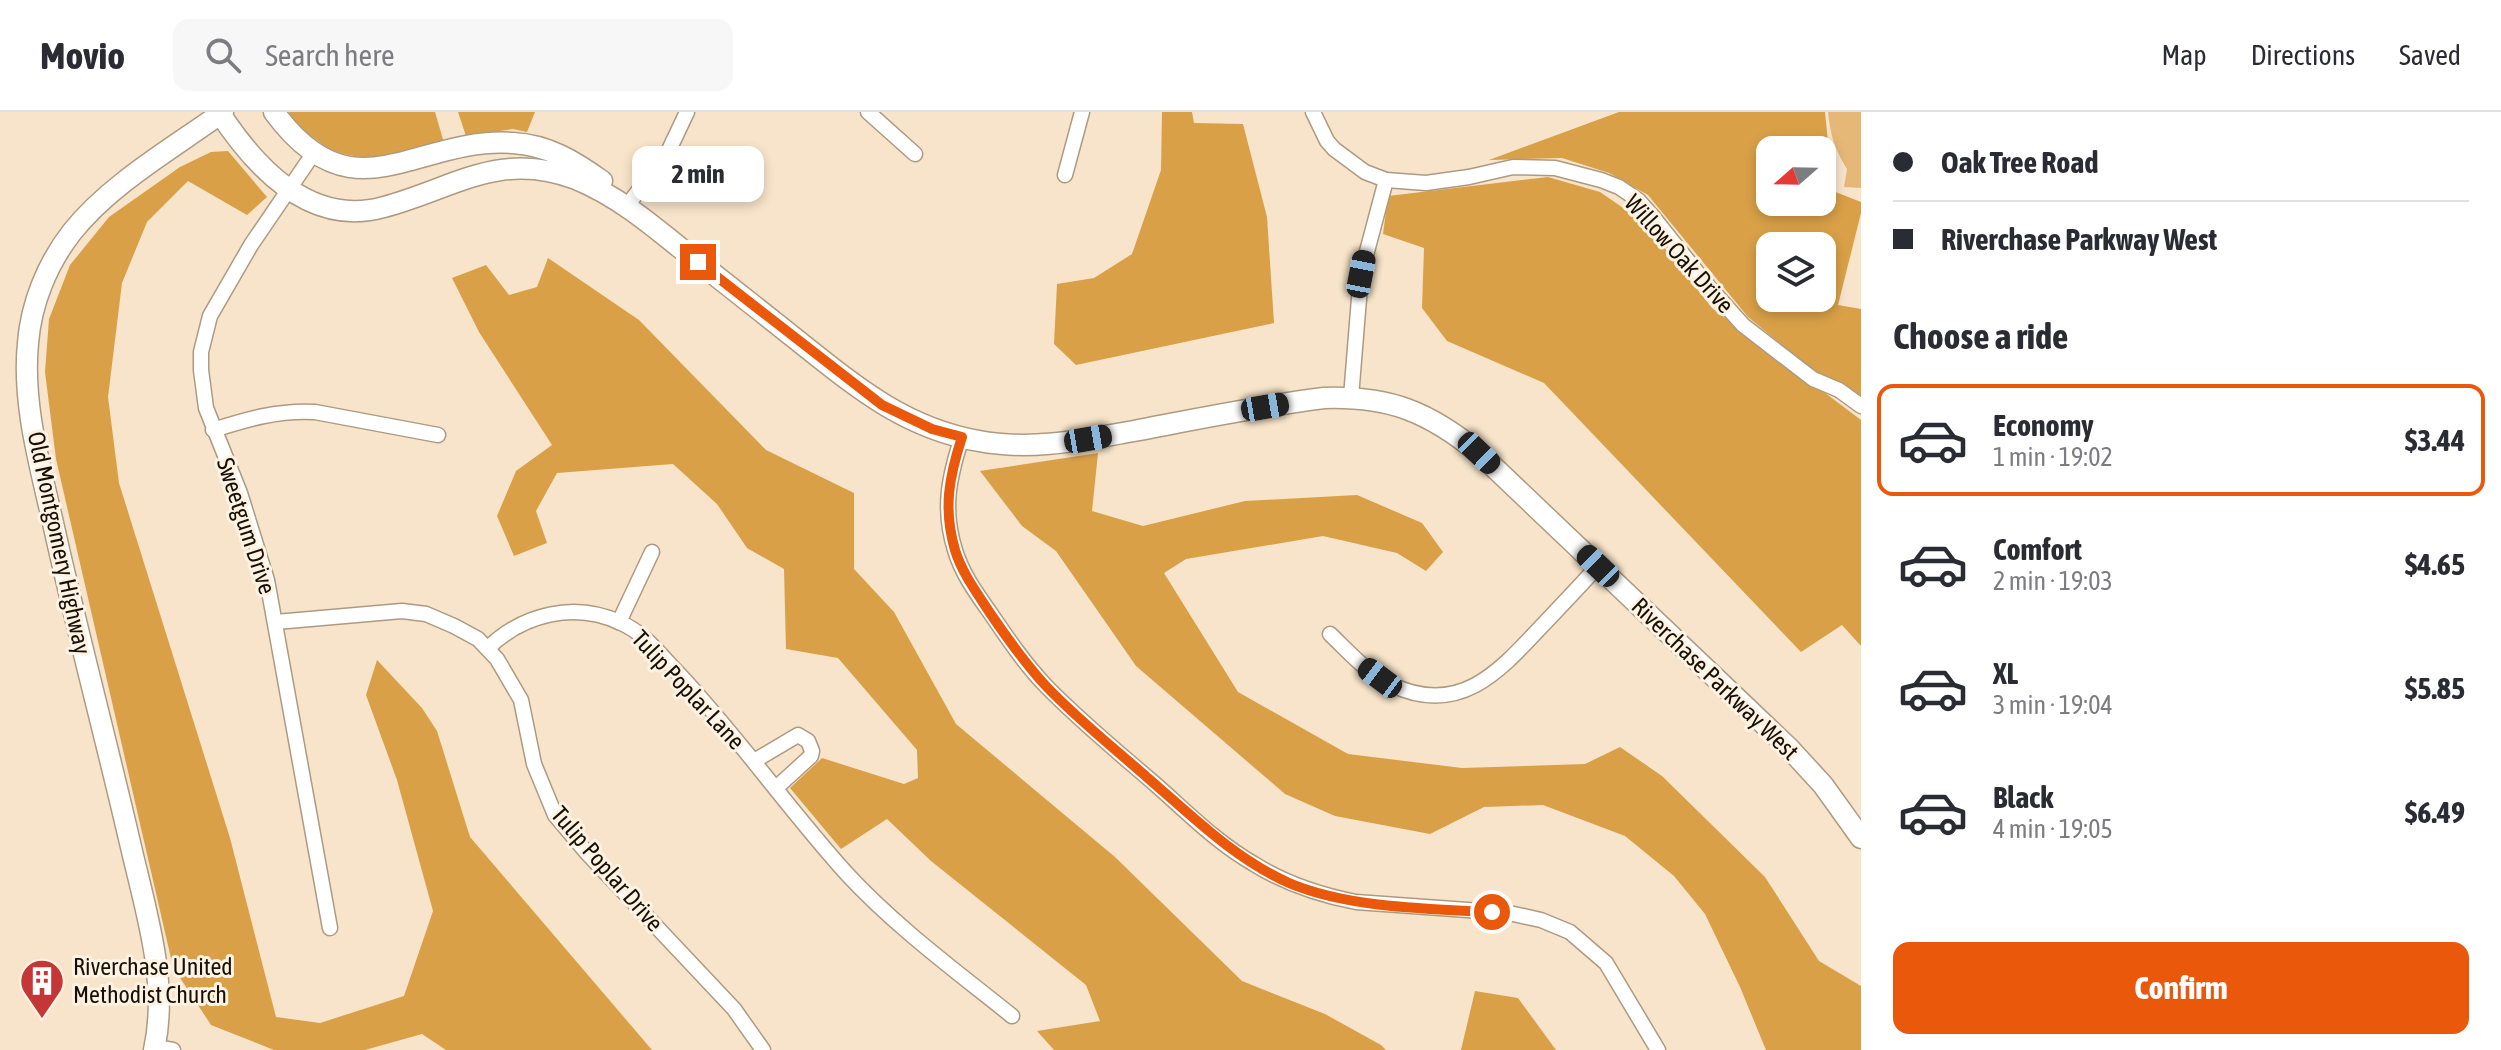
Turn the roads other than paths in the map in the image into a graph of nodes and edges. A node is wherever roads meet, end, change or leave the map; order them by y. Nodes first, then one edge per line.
1 (274, 112) edge
2 (687, 112) edge
3 (868, 112) edge
4 (1082, 112) edge
5 (1313, 112) edge
6 (221, 113) edge
7 (313, 154) junction
8 (915, 154) dead end
9 (1065, 175) dead end
10 (1386, 180) junction
11 (289, 190) junction
12 (627, 206) junction
13 (1351, 397) junction
14 (1861, 406) edge
15 (213, 430) junction
16 (438, 435) dead end
17 (962, 437) junction
18 (652, 552) dead end
19 (1598, 566) junction
20 (276, 622) junction
21 (619, 622) junction
22 (1330, 634) dead end
23 (488, 648) junction
24 (754, 761) junction
25 (776, 788) junction
26 (1861, 838) edge
27 (330, 928) dead end
28 (1012, 1016) dead end
29 (161, 1049) edge
30 (763, 1050) edge
31 (1658, 1050) edge

1 - 7 street, Riverchase Parkway West
2 - 12 street
3 - 8 street
4 - 9 street
5 - 10 street, Willow Oak Drive
6 - 11 street, Riverchase Parkway West
6 - 29 street, Old Montgomery Highway
7 - 11 street, Sweetgum Drive
7 - 12 street, Riverchase Parkway West
10 - 13 street
10 - 14 street, Willow Oak Drive
11 - 12 street, Riverchase Parkway West
11 - 15 street, Sweetgum Drive
12 - 17 street, Riverchase Parkway West
13 - 17 street, Riverchase Parkway West
13 - 19 street, Riverchase Parkway West
15 - 16 street
15 - 20 street, Sweetgum Drive
17 - 31 street
18 - 21 street
19 - 22 street
19 - 26 street, Riverchase Parkway West
20 - 23 street, Tulip Poplar Drive
20 - 27 street, Sweetgum Drive
21 - 23 street, Tulip Poplar Lane
21 - 24 street, Tulip Poplar Lane
23 - 30 street, Tulip Poplar Drive
24 - 25 street, Tulip Poplar Lane
24 - 25 street, Tulip Poplar Lane
25 - 28 street, Tulip Poplar Lane

